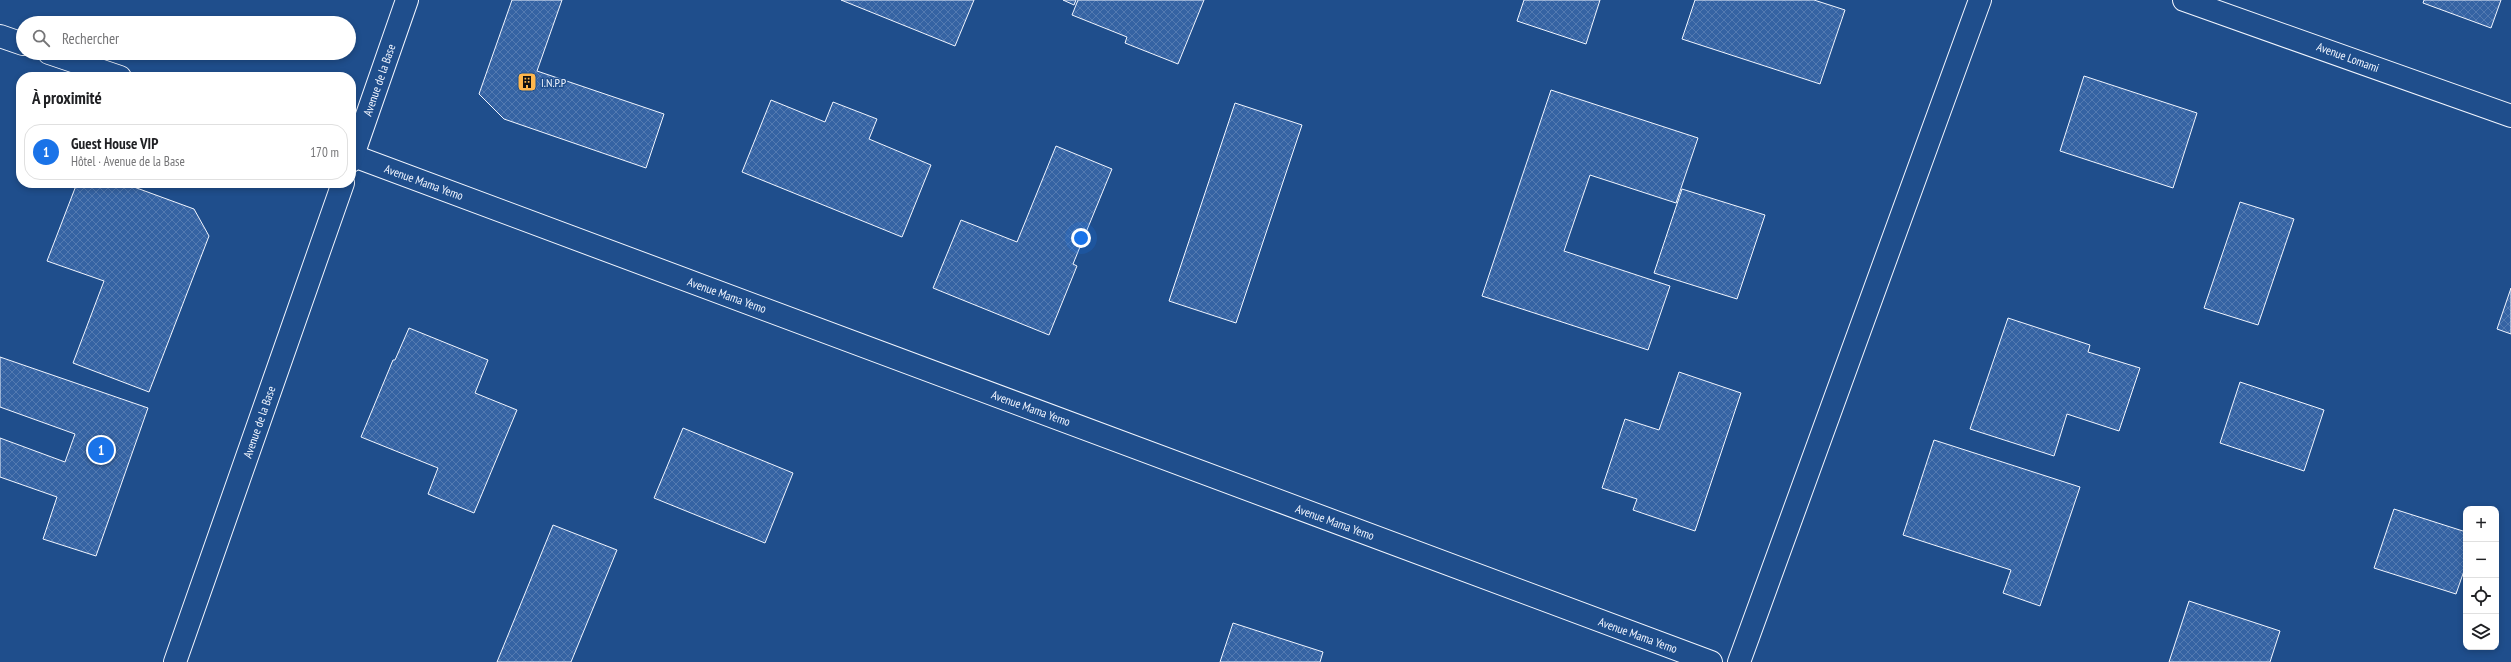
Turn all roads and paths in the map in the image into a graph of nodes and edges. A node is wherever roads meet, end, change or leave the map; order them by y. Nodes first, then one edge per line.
1 (407, 0) edge
2 (1980, 0) edge
3 (2184, 0) edge
4 (0, 36) edge
5 (16, 42) edge
6 (70, 60) edge
7 (105, 72) edge
8 (2511, 116) edge
9 (356, 146) edge
10 (356, 158) edge
11 (341, 188) edge
12 (175, 662) edge
13 (1711, 662) edge
14 (1739, 662) edge

1 - 9 street, Avenue de la Base
2 - 14 street
3 - 8 street, Avenue Lomami
4 - 5 street
6 - 7 street
10 - 13 street, Avenue Mama Yemo
11 - 12 street, Avenue de la Base

